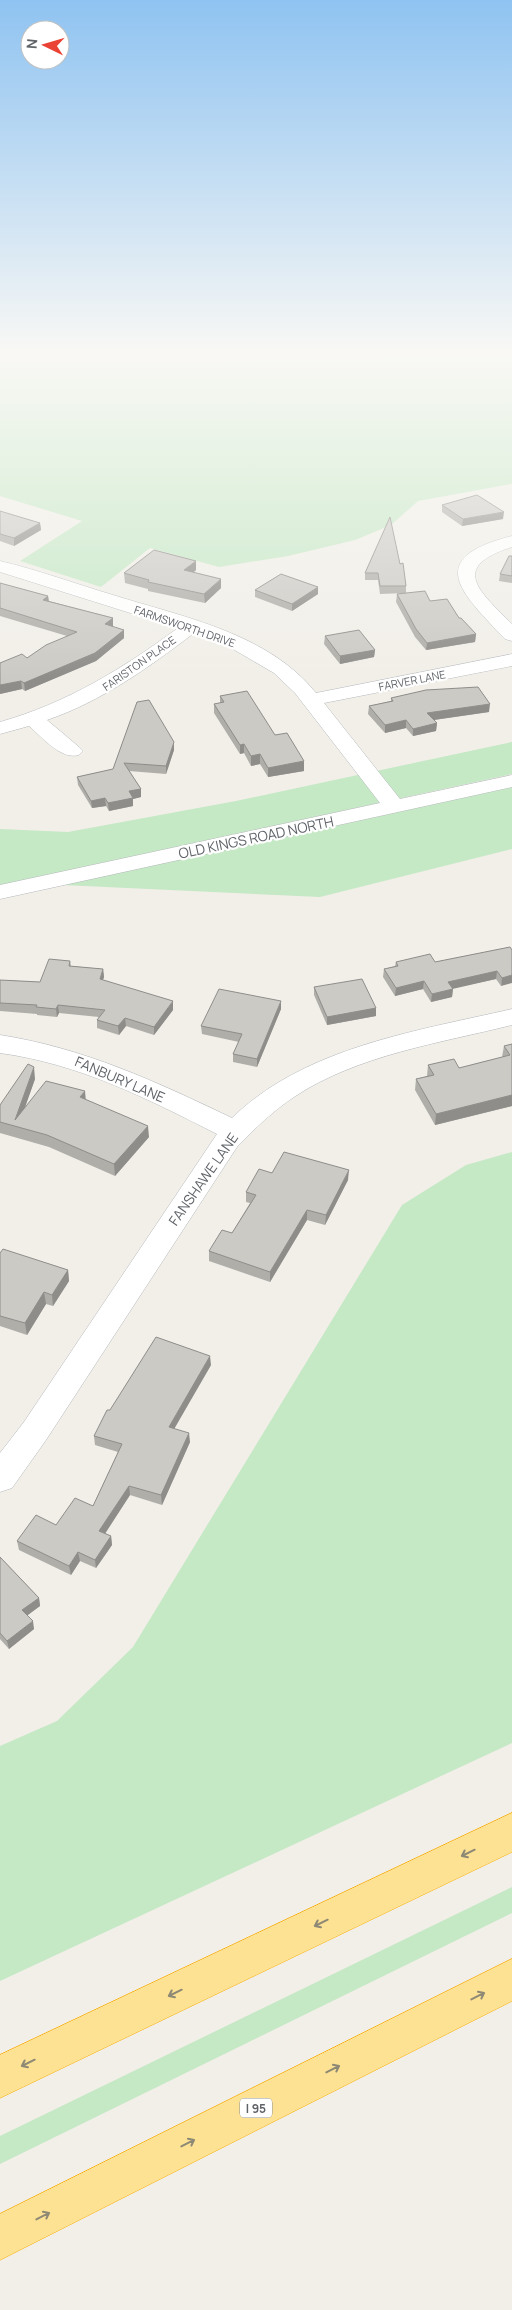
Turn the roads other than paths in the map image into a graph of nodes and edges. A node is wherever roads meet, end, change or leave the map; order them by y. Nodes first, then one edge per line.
1 (512, 541) edge
2 (0, 566) edge
3 (192, 626) junction
4 (512, 635) edge
5 (512, 660) edge
6 (311, 700) junction
7 (33, 719) junction
8 (0, 728) edge
9 (72, 751) dead end
10 (512, 782) edge
11 (395, 807) junction
12 (0, 892) edge
13 (512, 1017) edge
14 (0, 1044) edge
15 (235, 1131) junction
16 (0, 1478) edge
17 (512, 1832) edge
18 (512, 1979) edge
19 (0, 2077) edge
20 (0, 2238) edge

1 - 4 street
2 - 3 street, FARMSWORTH DRIVE
3 - 6 street, FARMSWORTH DRIVE
3 - 7 street, FARISTON PLACE
5 - 6 street, FARVER LANE
6 - 11 street, FARMSWORTH DRIVE
7 - 8 street, FARISTON PLACE
7 - 9 street
10 - 11 street, OLD KINGS ROAD NORTH
11 - 12 street, OLD KINGS ROAD NORTH
13 - 15 street, FANSHAWE LANE
14 - 15 street, FANBURY LANE
15 - 16 street, FANSHAWE LANE
17 -> 19 highway
20 -> 18 highway, I 95

